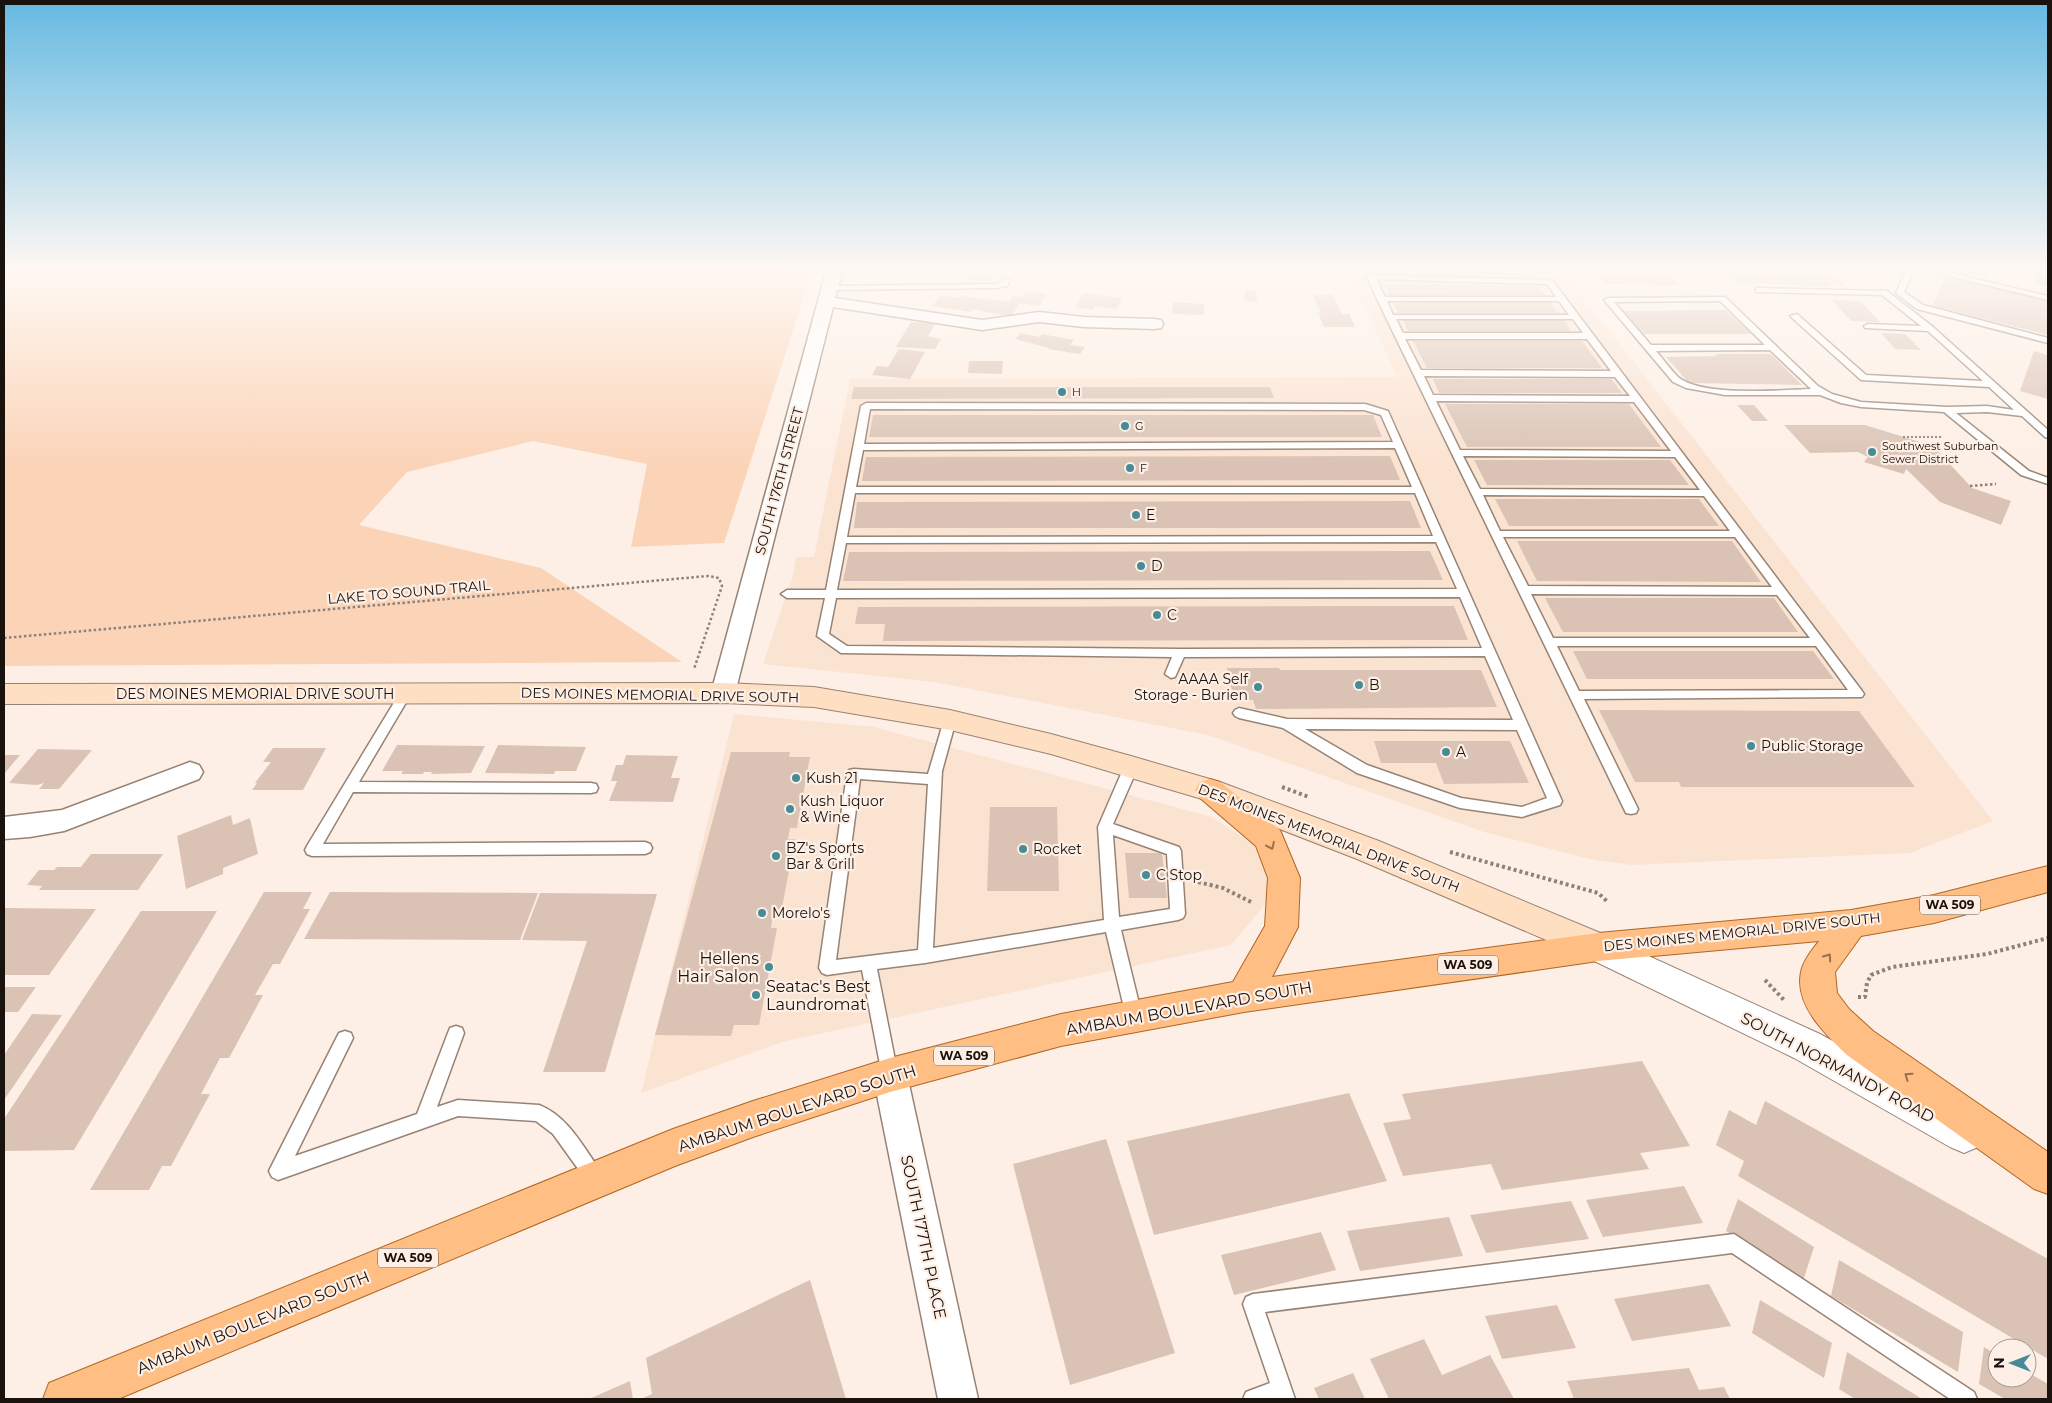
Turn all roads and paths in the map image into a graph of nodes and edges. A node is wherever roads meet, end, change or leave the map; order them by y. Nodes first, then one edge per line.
1 (818, 333) edge
2 (1587, 333) edge
3 (1637, 333) edge
4 (1758, 333) edge
5 (1814, 333) edge
6 (1935, 333) edge
7 (2020, 333) edge
8 (1399, 336) joint
9 (1589, 336) junction
10 (2048, 341) edge
11 (1772, 347) junction
12 (1649, 348) junction
13 (1417, 373) junction
14 (1618, 374) junction
15 (1992, 384) junction
16 (1820, 392) junction
17 (1430, 398) junction
18 (1636, 399) junction
19 (1947, 410) junction
20 (2026, 414) junction
21 (2048, 434) edge
22 (1903, 437) dead end
23 (1943, 437) dead end
24 (1399, 445) junction
25 (858, 447) junction
26 (1456, 453) junction
27 (1678, 454) junction
28 (2048, 481) edge
29 (1996, 484) dead end
30 (1970, 486) dead end
31 (850, 490) junction
32 (1419, 490) junction
33 (1475, 492) junction
34 (1706, 493) junction
35 (1496, 534) junction
36 (1738, 534) junction
37 (1441, 539) junction
38 (841, 540) junction
39 (1524, 590) junction
40 (1780, 591) junction
41 (1464, 593) junction
42 (787, 594) dead end
43 (831, 594) junction
44 (4, 638) edge
45 (1549, 642) junction
46 (1819, 642) junction
47 (1490, 652) junction
48 (1180, 653) junction
49 (694, 670) dead end
50 (1171, 674) dead end
51 (724, 693) junction
52 (4, 694) edge
53 (405, 694) junction
54 (1574, 695) junction
55 (1239, 713) dead end
56 (950, 720) junction
57 (1287, 724) junction
58 (1522, 724) junction
59 (1131, 767) junction
60 (190, 772) dead end
61 (934, 779) junction
62 (350, 787) junction
63 (591, 788) dead end
64 (1210, 790) junction
65 (1631, 809) dead end
66 (1105, 827) junction
67 (4, 828) edge
68 (645, 848) dead end
69 (1176, 877) junction
70 (2048, 880) edge
71 (1255, 904) dead end
72 (1851, 924) junction
73 (1112, 925) junction
74 (2048, 938) edge
75 (1598, 947) junction
76 (925, 956) junction
77 (868, 963) junction
78 (1765, 980) dead end
79 (1244, 996) junction
80 (1865, 997) dead end
81 (1784, 1000) dead end
82 (1134, 1016) junction
83 (456, 1033) dead end
84 (344, 1038) dead end
85 (890, 1075) junction
86 (423, 1121) junction
87 (2048, 1175) edge
88 (596, 1180) junction
89 (2048, 1181) edge
90 (1283, 1394) edge
91 (65, 1399) edge
92 (958, 1399) edge
93 (1253, 1399) edge
94 (1966, 1399) edge

1 - 51 street, SOUTH 176TH STREET
2 - 9 lane
3 - 12 lane
4 - 11 lane
5 - 15 lane
6 - 15 lane
7 - 10 lane
8 - 9 lane
8 - 13 lane
9 - 14 lane
11 - 12 lane
11 - 16 lane
12 - 16 lane
13 - 14 lane
13 - 17 lane
14 - 18 lane
15 - 20 lane
16 - 19 lane
17 - 18 lane
17 - 26 lane
18 - 27 lane
19 - 20 lane
19 - 28 lane
20 - 21 lane
22 - 23 path
24 - 25 lane
24 - 25 lane
24 - 32 lane
25 - 31 lane
26 - 27 lane
26 - 33 lane
27 - 34 lane
29 - 30 path
31 - 32 lane
31 - 38 lane
32 - 37 lane
33 - 34 lane
33 - 35 lane
34 - 36 lane
35 - 36 lane
35 - 39 lane
36 - 40 lane
37 - 38 lane
37 - 41 lane
38 - 43 lane
39 - 40 lane
39 - 45 lane
40 - 46 lane
41 - 43 lane
41 - 47 lane
42 - 43 lane
43 - 48 lane
44 - 49 path, LAKE TO SOUND TRAIL
45 - 46 lane
45 - 54 lane
46 - 54 lane
47 - 48 lane
47 - 58 lane
48 - 50 lane
51 - 53 main road, DES MOINES MEMORIAL DRIVE SOUTH
51 - 56 main road, DES MOINES MEMORIAL DRIVE SOUTH
52 - 53 main road, DES MOINES MEMORIAL DRIVE SOUTH
53 - 62 lane
54 - 65 lane
55 - 57 lane
56 - 59 main road, DES MOINES MEMORIAL DRIVE SOUTH
56 - 61 lane
57 - 58 lane
57 - 58 lane
59 - 64 main road, DES MOINES MEMORIAL DRIVE SOUTH
59 - 66 lane
60 - 67 street
61 - 76 lane
61 - 77 lane
62 - 63 lane
62 - 68 lane
64 - 75 main road, DES MOINES MEMORIAL DRIVE SOUTH
64 -> 79 main road
66 - 69 lane
66 - 73 lane
69 - 71 path
69 - 73 lane
70 - 72 main road, DES MOINES MEMORIAL DRIVE SOUTH / WA 509
72 - 75 main road, DES MOINES MEMORIAL DRIVE SOUTH / WA 509
87 -> 72 main road
73 - 76 lane
73 - 82 lane
74 - 80 path
75 - 79 main road, AMBAUM BOULEVARD SOUTH / WA 509
75 - 89 street, SOUTH NORMANDY ROAD
76 - 77 lane
77 - 85 lane
78 - 81 path
79 - 82 main road, AMBAUM BOULEVARD SOUTH / WA 509
82 - 85 main road, AMBAUM BOULEVARD SOUTH / WA 509
83 - 86 lane
84 - 86 lane
85 - 88 main road, AMBAUM BOULEVARD SOUTH / WA 509
85 - 92 street, SOUTH 177TH PLACE
86 - 88 lane
88 - 91 main road, AMBAUM BOULEVARD SOUTH / WA 509
90 - 93 lane
90 - 94 lane

